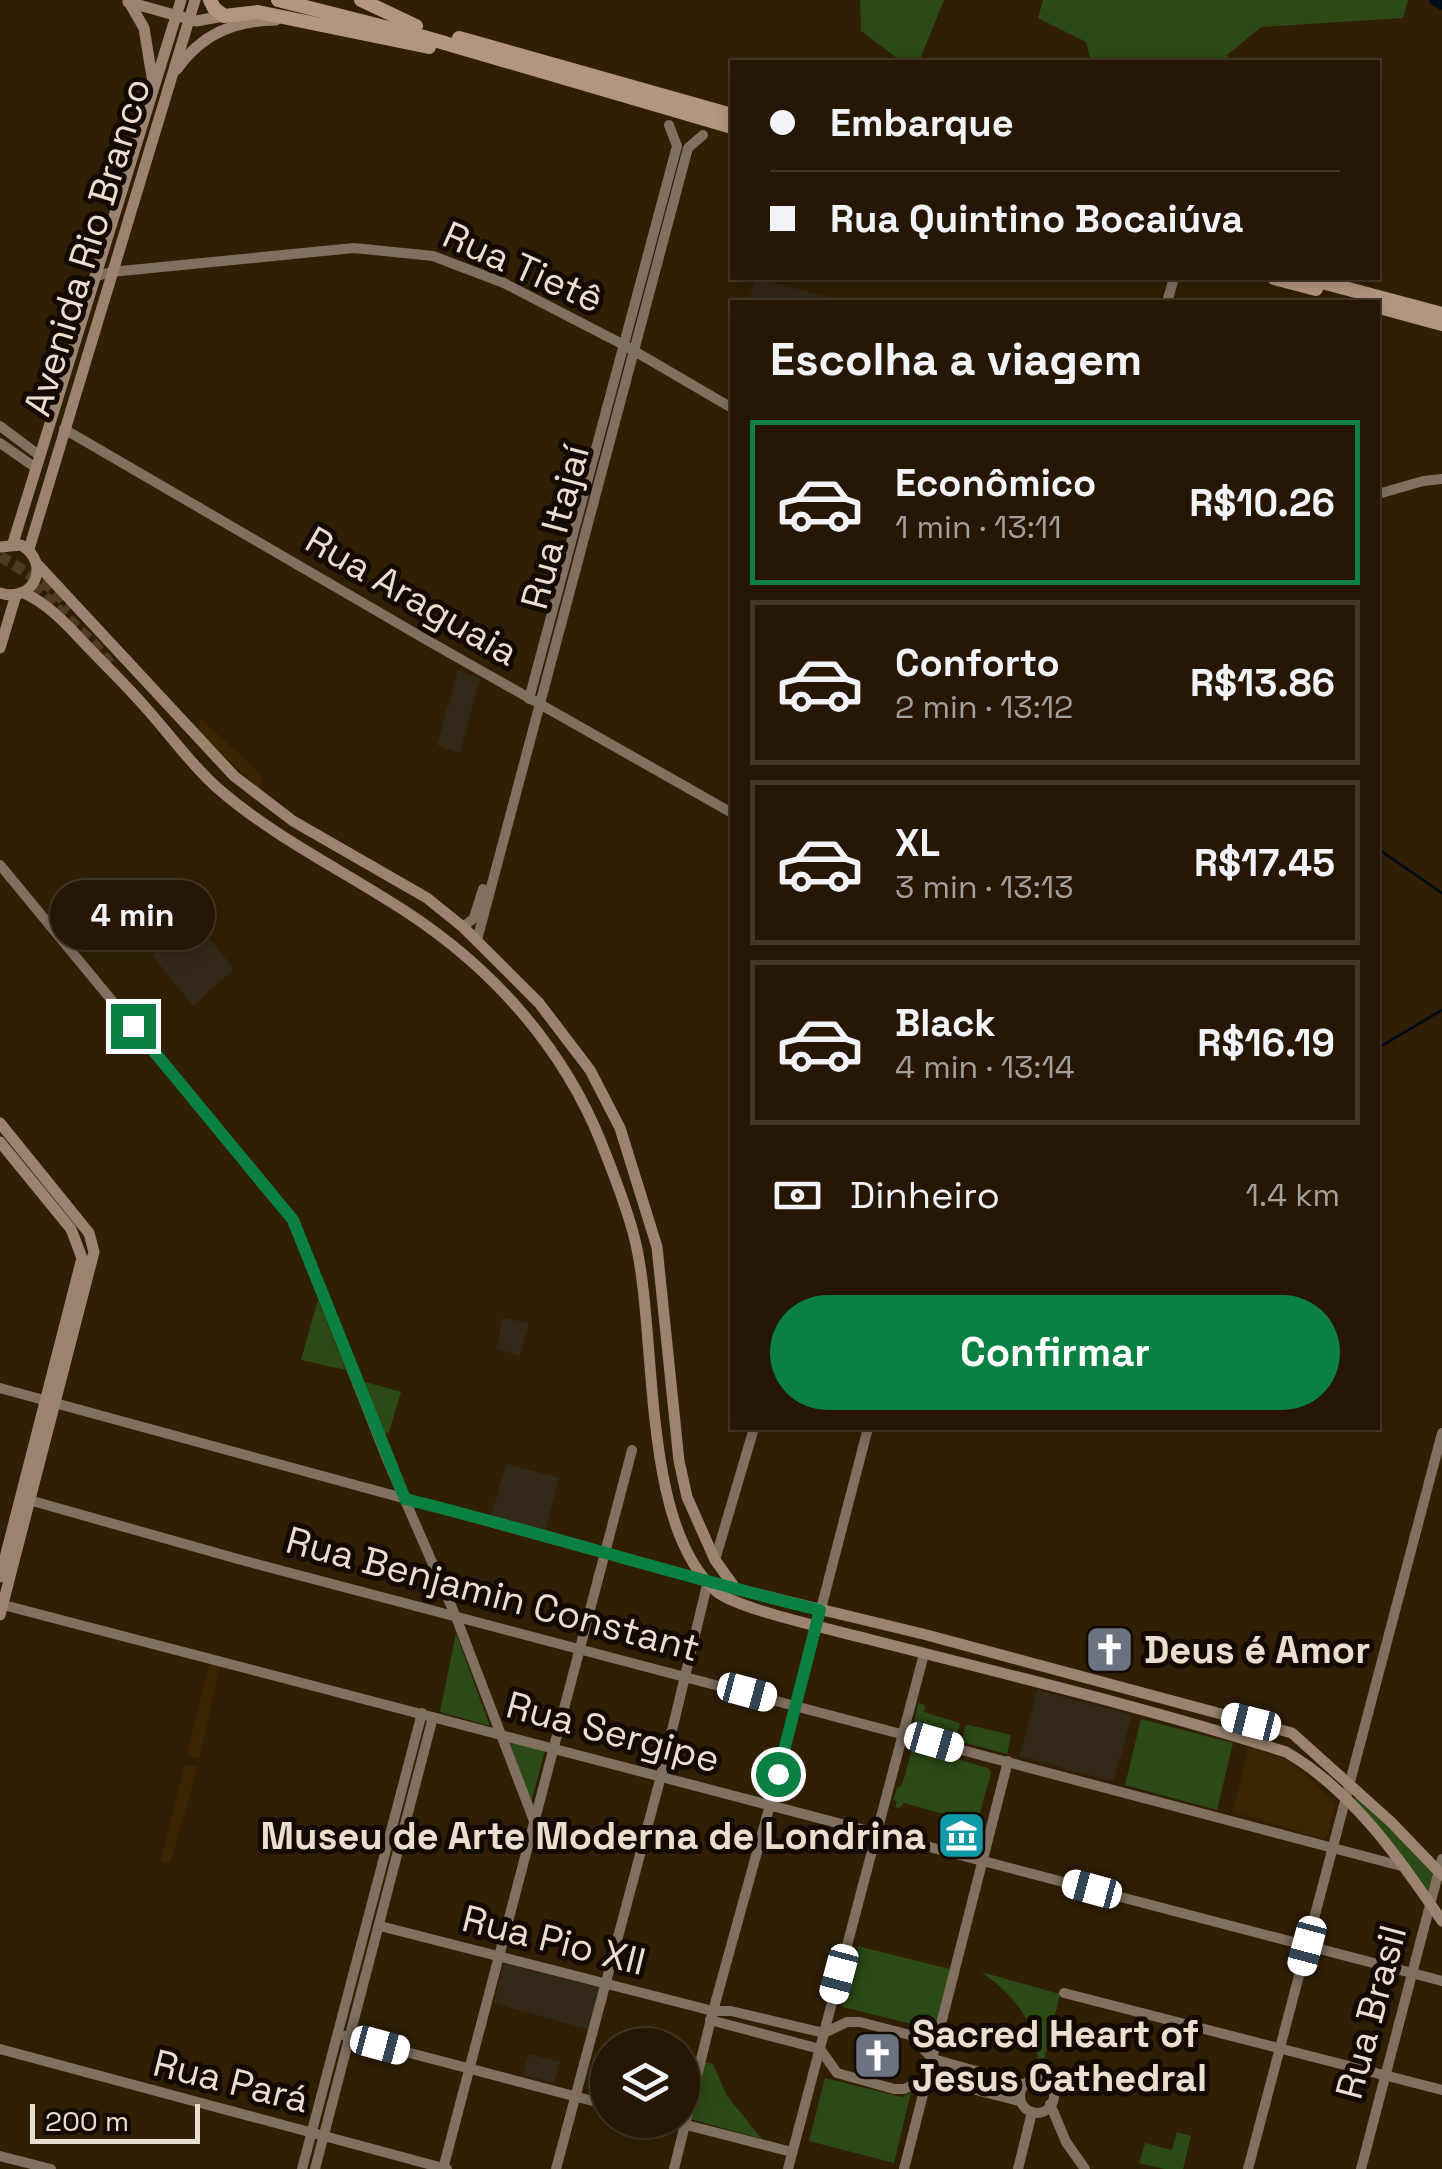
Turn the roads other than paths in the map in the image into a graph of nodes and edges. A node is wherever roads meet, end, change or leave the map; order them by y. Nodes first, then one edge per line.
1 (181, 0) edge
2 (194, 0) edge
3 (210, 0) edge
4 (278, 0) edge
5 (315, 0) edge
6 (360, 0) edge
7 (128, 1) edge
8 (224, 16) junction
9 (182, 18) junction
10 (301, 20) junction
11 (416, 26) junction
12 (513, 63) junction
13 (168, 81) junction
14 (154, 88) junction
15 (660, 95) junction
16 (692, 95) dead end
17 (730, 114) edge
18 (730, 125) edge
19 (670, 126) dead end
20 (703, 135) dead end
21 (112, 272) junction
22 (94, 278) junction
23 (1281, 280) edge
24 (1325, 281) edge
25 (1356, 300) edge
26 (1380, 307) edge
27 (1442, 314) edge
28 (1442, 324) edge
29 (628, 347) junction
30 (730, 407) edge
31 (0, 426) edge
32 (64, 429) junction
33 (0, 443) edge
34 (38, 462) junction
35 (1442, 479) edge
36 (1380, 493) edge
37 (6, 542) edge
38 (29, 549) junction
39 (38, 565) junction
40 (0, 592) edge
41 (20, 594) junction
42 (0, 648) edge
43 (534, 702) junction
44 (730, 812) edge
45 (496, 840) dead end
46 (0, 865) edge
47 (463, 927) junction
48 (477, 940) junction
49 (0, 1123) edge
50 (0, 1142) edge
51 (79, 1290) junction
52 (0, 1388) edge
53 (50, 1402) junction
54 (753, 1430) edge
55 (867, 1430) edge
56 (1442, 1433) edge
57 (632, 1450) dead end
58 (405, 1499) junction
59 (29, 1500) junction
60 (722, 1541) junction
61 (708, 1544) junction
62 (606, 1552) junction
63 (716, 1560) junction
64 (0, 1577) edge
65 (708, 1581) junction
66 (736, 1590) junction
67 (1, 1608) edge
68 (820, 1610) junction
69 (456, 1617) junction
70 (822, 1627) junction
71 (914, 1632) junction
72 (580, 1648) junction
73 (924, 1654) junction
74 (686, 1676) junction
75 (795, 1704) junction
76 (428, 1715) junction
77 (903, 1733) junction
78 (499, 1734) junction
79 (421, 1742) junction
80 (552, 1748) junction
81 (1008, 1761) junction
82 (661, 1776) junction
83 (1350, 1784) junction
84 (1346, 1801) junction
85 (770, 1805) junction
86 (534, 1821) junction
87 (877, 1833) junction
88 (1334, 1847) junction
89 (982, 1861) junction
90 (1406, 1868) junction
91 (1441, 1868) edge
92 (1430, 1904) junction
93 (1442, 1921) edge
94 (380, 1926) junction
95 (1307, 1946) junction
96 (500, 1958) junction
97 (1412, 1973) junction
98 (1442, 1981) edge
99 (604, 1986) junction
100 (1064, 1993) dead end
101 (731, 2012) junction
102 (711, 2016) junction
103 (728, 2024) junction
104 (811, 2029) junction
105 (824, 2033) junction
106 (345, 2036) junction
107 (802, 2044) junction
108 (0, 2049) edge
109 (1280, 2049) junction
110 (820, 2050) junction
111 (933, 2059) junction
112 (700, 2064) edge
113 (950, 2064) junction
114 (471, 2069) junction
115 (1386, 2075) junction
116 (928, 2078) junction
117 (948, 2083) junction
118 (1026, 2085) junction
119 (1442, 2090) edge
120 (576, 2097) junction
121 (590, 2100) edge
122 (1019, 2101) junction
123 (1048, 2106) junction
124 (1032, 2112) junction
125 (700, 2129) edge
126 (311, 2132) junction
127 (324, 2136) junction
128 (682, 2138) edge
129 (792, 2152) junction
130 (0, 2156) edge
131 (51, 2169) edge
132 (302, 2169) edge
133 (315, 2169) edge
134 (445, 2169) edge
135 (556, 2169) edge
136 (674, 2169) edge
137 (788, 2169) edge
138 (904, 2169) edge
139 (1018, 2169) edge
140 (1076, 2169) edge
141 (1085, 2169) edge
142 (1248, 2169) edge
143 (1361, 2169) edge

1 - 9 main road
2 - 9 main road
3 - 8 highway
4 - 12 highway
5 - 11 highway
6 - 11 highway
7 - 9 main road
7 - 14 main road
8 - 9 main road
8 - 10 highway
9 - 13 main road, Avenida Rio Branco
9 - 14 main road, Avenida Rio Branco
10 - 12 highway
10 - 13 main road
11 - 15 highway
12 - 18 highway
13 - 21 main road, Avenida Rio Branco
14 - 22 main road, Avenida Rio Branco
15 - 16 highway
15 - 17 highway
19 - 29 street, Rua Itajaí
20 - 29 street, Rua Itajaí
21 - 22 street, Rua Tietê
21 - 29 street, Rua Tietê
21 - 32 main road, Avenida Rio Branco
22 - 34 main road, Avenida Rio Branco
23 - 25 highway
24 - 27 highway
26 - 28 highway
29 - 30 street, Rua Tietê
29 - 43 street, Rua Itajaí
31 - 34 street
32 - 38 main road, Avenida Rio Branco
32 - 43 street, Rua Araguaia
33 - 34 street
34 - 37 main road, Avenida Rio Branco
35 - 36 street
37 - 38 main road
38 - 39 main road
39 - 41 main road
39 - 47 main road
40 - 41 main road
41 - 42 main road
41 - 65 main road
43 - 44 street, Rua Araguaia
43 - 48 street, Rua Itajaí
45 - 47 street
46 - 58 street
47 - 48 main road
48 - 61 main road
49 - 51 main road
50 - 51 main road
51 - 53 main road
52 - 53 street
53 - 58 street
53 - 59 main road
53 - 64 main road
54 - 60 street
55 - 68 street
56 - 83 street
57 - 62 street
58 - 62 street
58 - 69 street
59 - 67 main road
59 - 69 street, Rua Benjamin Constant
60 - 61 main road
60 - 63 street
61 - 63 main road
62 - 65 street
62 - 72 street
63 - 66 main road
65 - 66 street
65 - 70 main road
65 - 74 street
66 - 68 main road
67 - 76 street, Rua Sergipe
68 - 70 street
68 - 71 main road
69 - 72 street, Rua Benjamin Constant
69 - 78 street
70 - 71 main road
70 - 73 main road
70 - 75 street
71 - 83 main road
72 - 74 street, Rua Benjamin Constant
72 - 80 street
73 - 77 street
73 - 84 main road
74 - 75 street, Rua Benjamin Constant
74 - 82 street
75 - 77 street, Rua Benjamin Constant
75 - 85 street
76 - 78 street, Rua Sergipe
76 - 79 street
77 - 81 street, Rua Benjamin Constant
77 - 87 street
78 - 80 street, Rua Sergipe
78 - 86 street
79 - 94 street
79 - 106 street
80 - 82 street, Rua Sergipe
80 - 86 street
81 - 88 street, Rua Benjamin Constant
81 - 89 street
82 - 85 street, Rua Sergipe
82 - 99 street
83 - 84 street
83 - 91 main road
84 - 88 street
84 - 90 main road
85 - 87 street, Rua Sergipe
85 - 102 street
86 - 96 street
87 - 89 street, Rua Sergipe
87 - 105 street
88 - 90 street, Rua Benjamin Constant
88 - 95 street
89 - 95 street, Rua Sergipe
89 - 111 street
90 - 92 main road
91 - 92 street, Rua Brasil
92 - 93 main road
92 - 97 street, Rua Brasil
94 - 96 street, Rua Pio XII
94 - 106 street
95 - 97 street, Rua Sergipe
95 - 109 street
96 - 99 street, Rua Pio XII
96 - 114 street
97 - 98 street, Rua Sergipe
97 - 115 street, Rua Brasil
99 - 102 street, Rua Pio XII
99 - 120 street
100 - 109 street
101 - 102 street
101 - 103 street
101 - 104 street
102 - 103 street
102 - 112 street
103 - 107 street
104 - 105 street
104 - 107 street
105 - 110 street
105 - 111 street
106 - 114 street
106 - 126 street
106 - 127 street
107 - 110 street
108 - 126 street, Rua Pará
109 - 115 street
109 - 142 street
110 - 116 street
110 - 129 street
111 - 113 street
111 - 116 street
113 - 117 street
113 - 118 street
114 - 120 street
114 - 134 street
115 - 119 street
115 - 143 street, Rua Brasil
116 - 117 street
116 - 138 street
117 - 122 street
118 - 122 street
118 - 123 street
120 - 121 street
120 - 135 street
122 - 124 street
123 - 124 street
123 - 140 street
123 - 141 street
124 - 139 street
125 - 129 street
126 - 127 street, Rua Pará
126 - 132 street
127 - 133 street
127 - 134 street, Rua Pará
128 - 136 street
129 - 137 street
130 - 131 street

